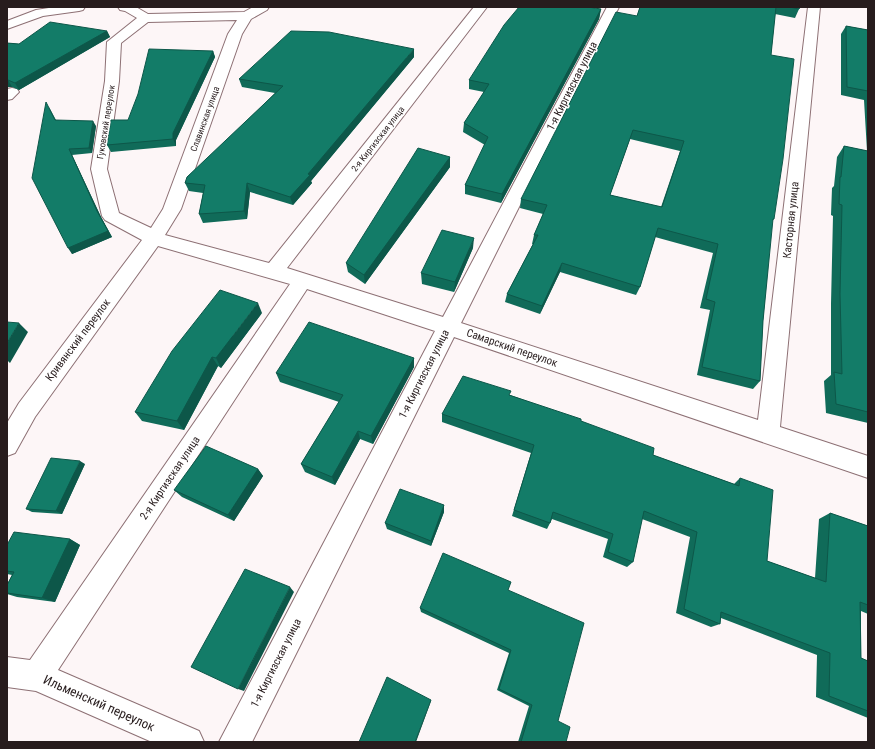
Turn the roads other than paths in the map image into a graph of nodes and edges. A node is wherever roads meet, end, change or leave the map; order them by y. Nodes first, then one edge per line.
1 (79, 7) edge
2 (124, 7) edge
3 (263, 7) edge
4 (481, 7) edge
5 (613, 7) edge
6 (814, 7) edge
7 (246, 16) junction
8 (145, 18) junction
9 (7, 25) edge
10 (154, 238) junction
11 (274, 271) junction
12 (303, 280) junction
13 (449, 327) junction
14 (768, 434) junction
15 (7, 445) edge
16 (868, 467) edge
17 (7, 672) edge
18 (37, 676) junction
19 (188, 742) edge
20 (235, 742) edge

1 - 9 street
2 - 8 street
3 - 7 street
4 - 11 street, 2-я Киргизская улица
5 - 13 street, 1-я Киргизская улица
6 - 14 street, Касторная улица
7 - 8 street
7 - 10 street, Славинская улица
8 - 10 street, Гуковский переулок
10 - 11 street, Самарский переулок
10 - 15 street, Кривянский переулок
11 - 12 street, Самарский переулок
12 - 13 street, Самарский переулок
12 - 18 street, 2-я Киргизская улица
13 - 14 street, Самарский переулок
13 - 20 street, 1-я Киргизская улица
14 - 16 street, Самарский переулок
17 - 18 street, Ильменский переулок
18 - 19 street, Ильменский переулок

